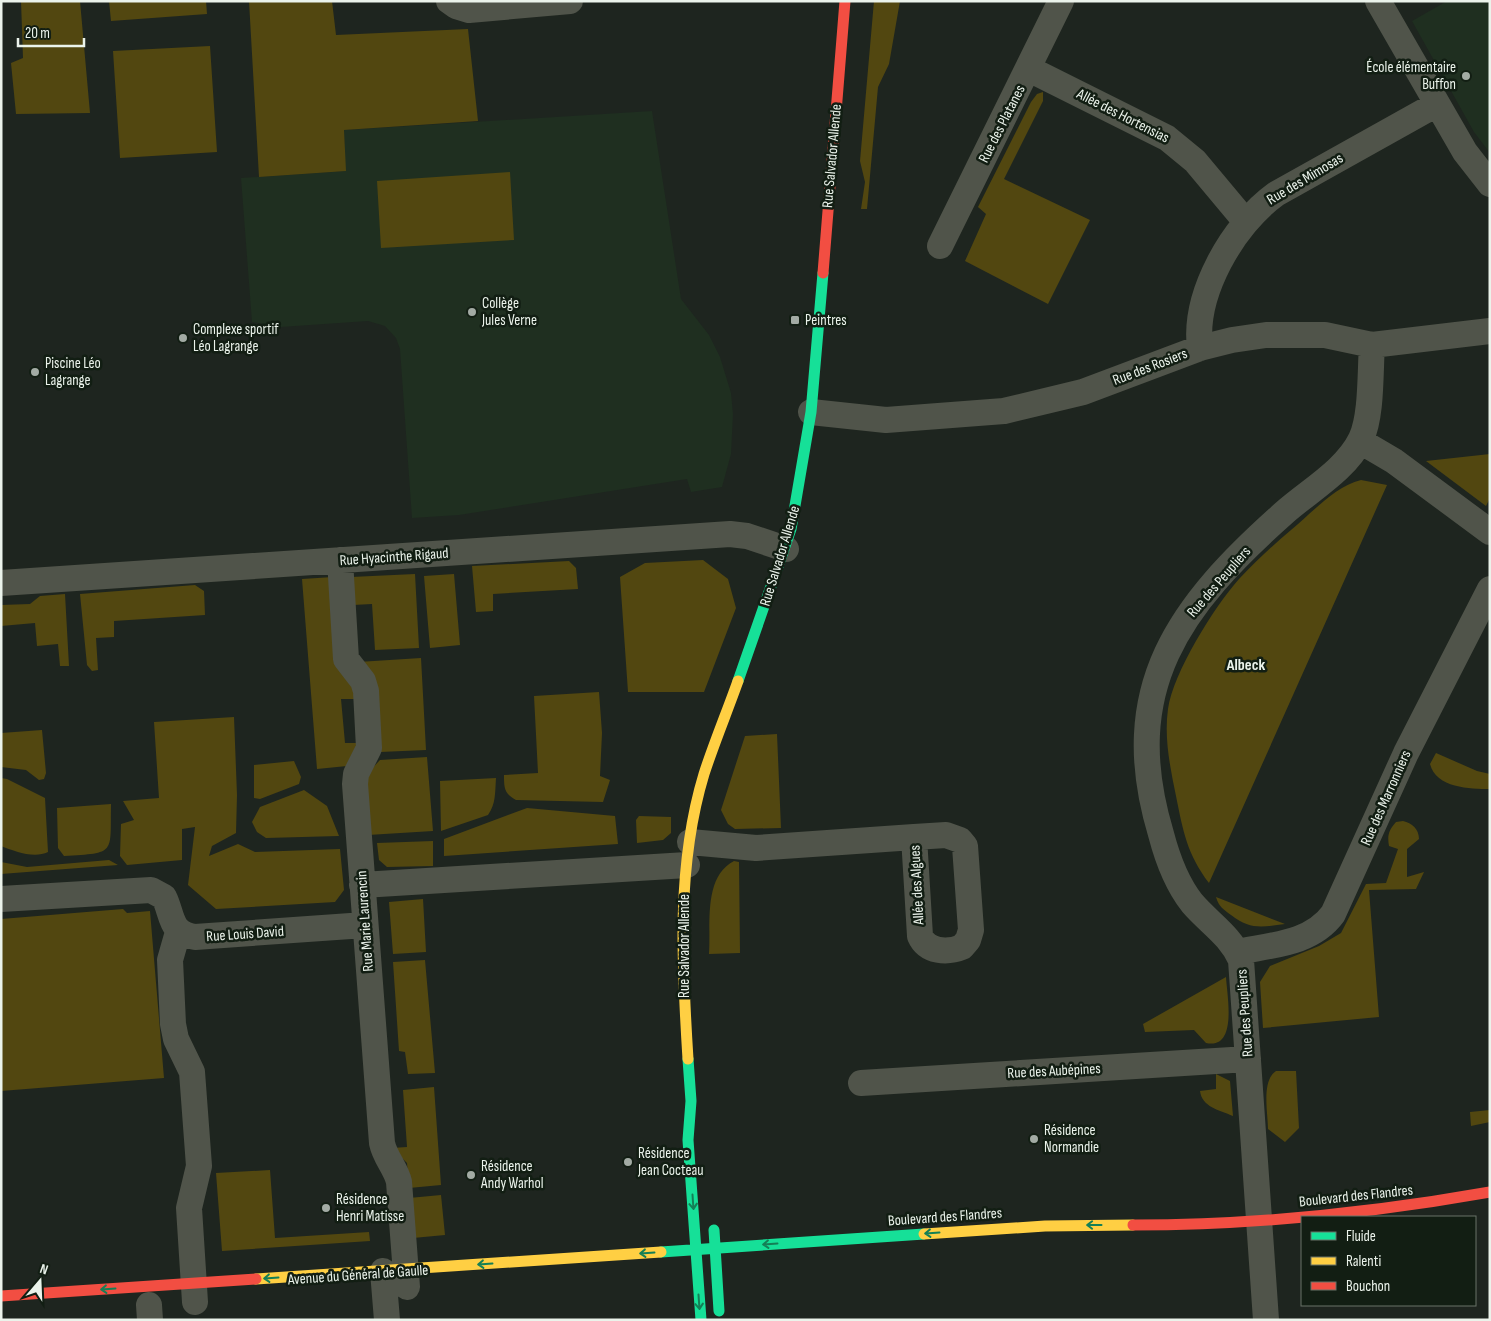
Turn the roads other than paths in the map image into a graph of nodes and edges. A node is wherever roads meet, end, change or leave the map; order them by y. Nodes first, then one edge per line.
1 (449, 1) edge
2 (570, 1) edge
3 (845, 1) edge
4 (1061, 1) edge
5 (1378, 1) edge
6 (1029, 69) junction
7 (1436, 104) junction
8 (1490, 184) edge
9 (1246, 222) junction
10 (940, 246) dead end
11 (1490, 331) edge
12 (1372, 345) junction
13 (1200, 348) junction
14 (811, 412) junction
15 (1360, 441) junction
16 (1490, 532) edge
17 (786, 549) junction
18 (340, 560) junction
19 (1, 583) edge
20 (1490, 589) edge
21 (914, 837) dead end
22 (689, 854) junction
23 (362, 886) junction
24 (1, 899) edge
25 (365, 925) junction
26 (178, 932) junction
27 (1237, 952) junction
28 (1248, 1059) junction
29 (861, 1083) dead end
30 (691, 1101) junction
31 (700, 1134) dead end
32 (1490, 1192) edge
33 (1307, 1216) edge
34 (713, 1217) dead end
35 (1301, 1217) edge
36 (1258, 1220) junction
37 (1196, 1224) junction
38 (1089, 1237) dead end
39 (715, 1248) junction
40 (696, 1249) junction
41 (721, 1266) junction
42 (693, 1268) junction
43 (395, 1282) junction
44 (1, 1296) edge
45 (194, 1297) junction
46 (386, 1320) edge
47 (701, 1320) edge
48 (720, 1320) edge
49 (1266, 1320) edge

1 - 2 street
3 - 14 street, Rue Salvador Allende
4 - 6 street, Rue des Platanes
5 - 7 street
6 - 9 street, Allée des Hortensias
6 - 10 street, Rue des Platanes
7 - 8 street
7 - 9 street, Rue des Mimosas
9 - 13 street, Rue des Mimosas
11 - 12 street, Rue des Rosiers
12 - 13 street, Rue des Rosiers
12 - 15 street, Rue des Peupliers
13 - 14 street, Rue des Rosiers
14 - 17 street, Rue Salvador Allende
15 - 16 street
15 - 27 street, Rue des Peupliers
17 - 18 street, Rue Hyacinthe Rigaud
17 - 22 street, Rue Salvador Allende
18 - 19 street, Rue Hyacinthe Rigaud
18 - 23 street, Rue Marie Laurencin
20 - 27 street, Rue des Marronniers
21 - 22 street, Allée des Algues
22 - 23 street
22 - 30 street, Rue Salvador Allende
23 - 25 street, Rue Marie Laurencin
24 - 26 street
25 - 26 street, Rue Louis David
25 - 43 street, Rue Marie Laurencin
26 - 45 street
27 - 28 street, Rue des Peupliers
28 - 29 street, Rue des Aubépines
28 - 36 street, Rue des Peupliers
30 - 31 street, Rue Salvador Allende
30 -> 40 street, Rue Salvador Allende
32 - 33 street, Boulevard des Flandres
34 - 39 street
35 - 36 street, Boulevard des Flandres
36 - 37 street, Boulevard des Flandres
36 - 49 street, Rue des Peupliers
37 - 38 street, Boulevard des Flandres
37 -> 39 street, Boulevard des Flandres
39 - 40 street, Boulevard des Flandres
39 - 41 street
40 - 42 street, Rue Salvador Allende
40 -> 43 street, Avenue du Général de Gaulle
41 - 42 street
41 - 48 street
42 -> 47 street, Rue Salvador Allende
43 -> 45 street, Avenue du Général de Gaulle
43 - 46 street, Rue Marie Laurencin
45 -> 44 street, Avenue du Général de Gaulle

